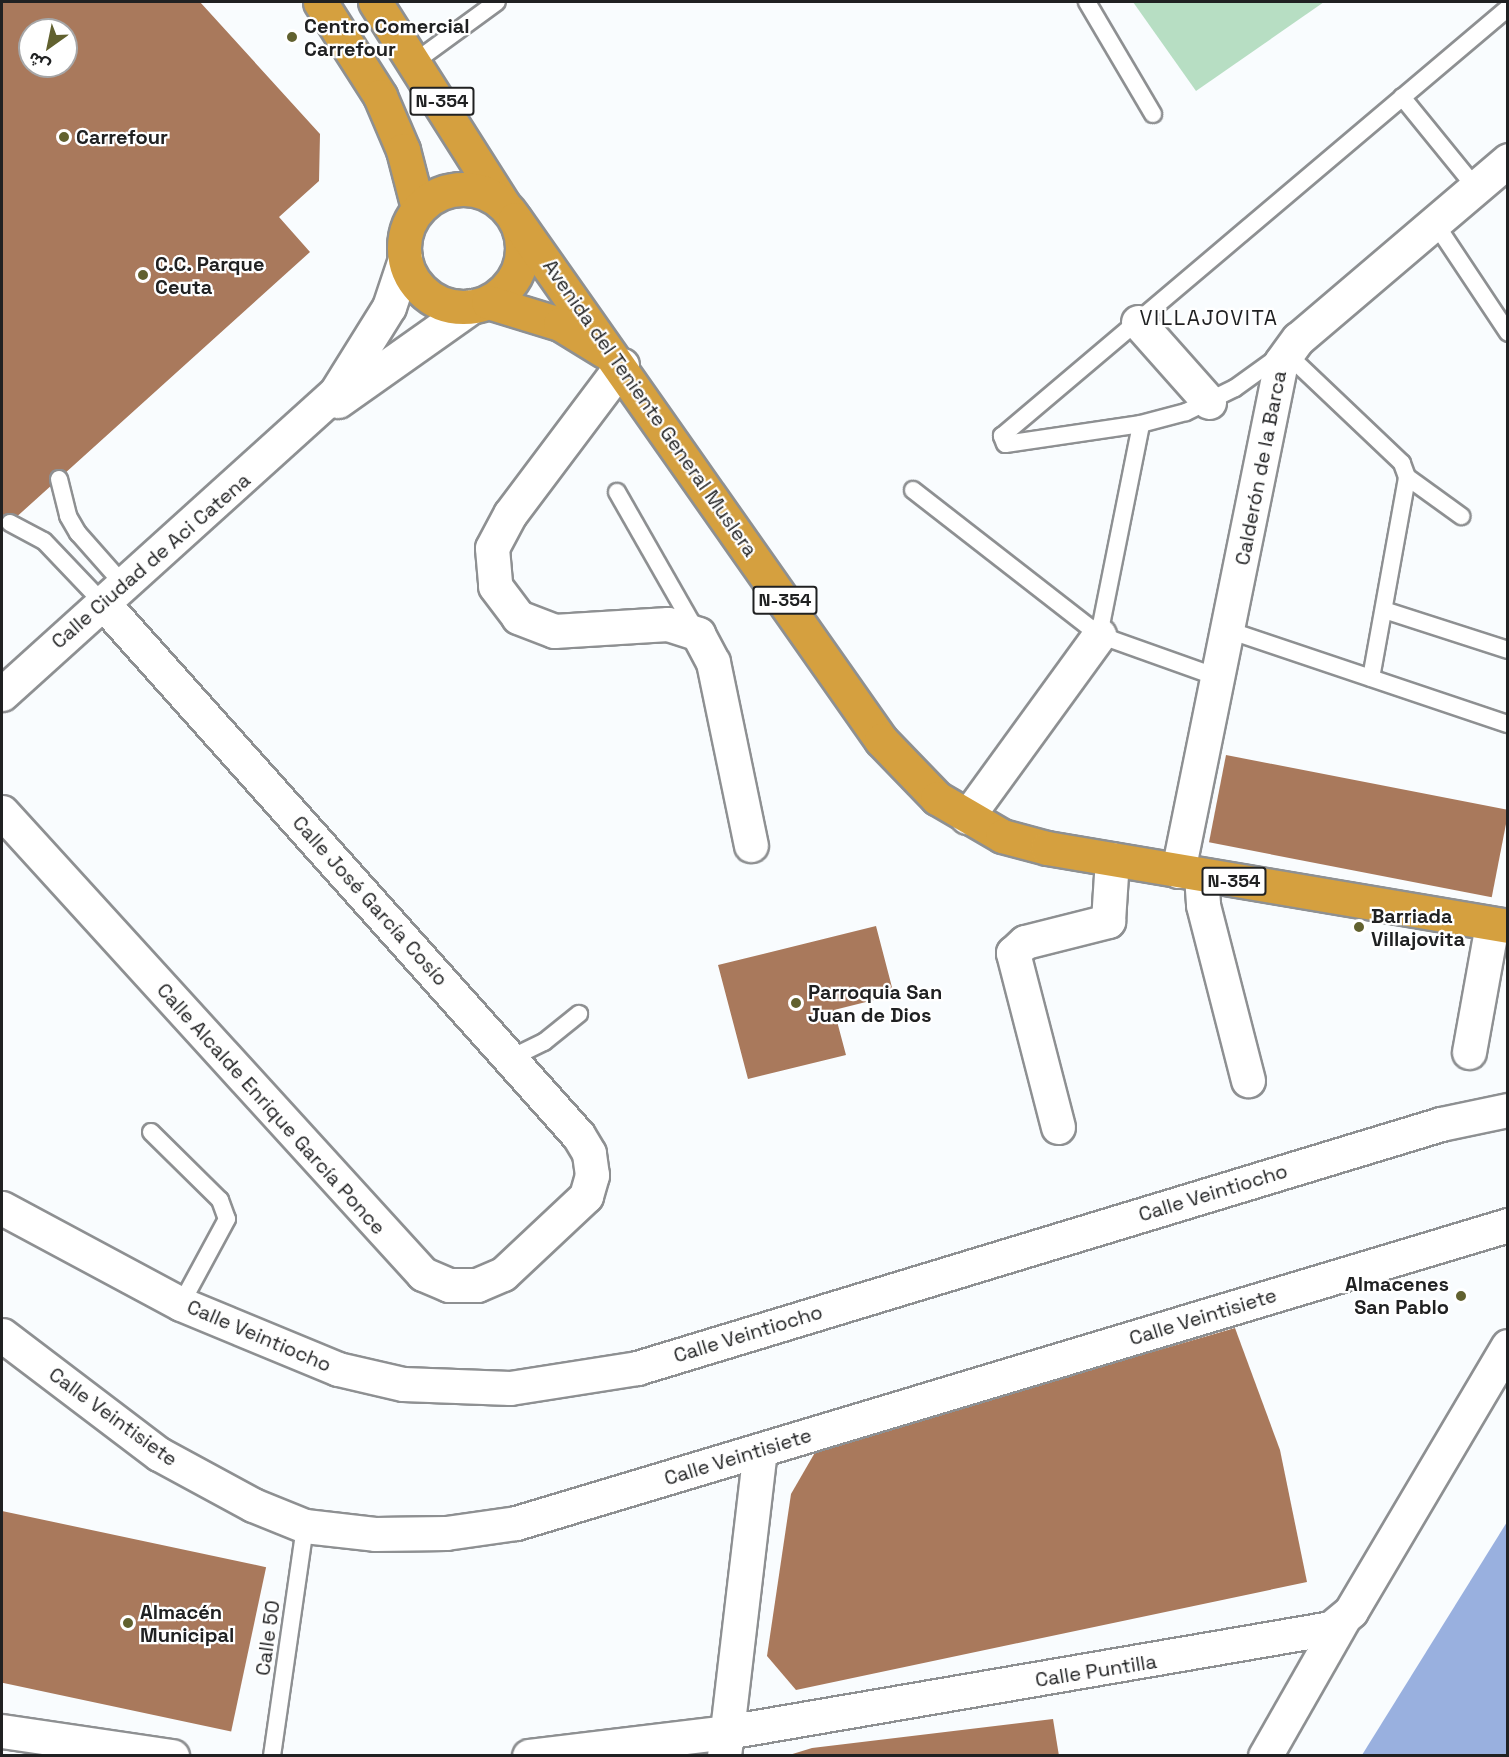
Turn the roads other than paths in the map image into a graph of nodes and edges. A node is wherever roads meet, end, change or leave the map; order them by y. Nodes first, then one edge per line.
1 (320, 2) edge
2 (375, 2) edge
3 (497, 2) edge
4 (1087, 2) edge
5 (1508, 8) edge
6 (416, 61) junction
7 (1402, 97) junction
8 (1153, 114) dead end
9 (1508, 160) edge
10 (1476, 188) junction
11 (418, 208) junction
12 (509, 212) junction
13 (1435, 223) junction
14 (405, 259) junction
15 (480, 304) junction
16 (1138, 322) junction
17 (1508, 333) edge
18 (1285, 352) junction
19 (622, 365) junction
20 (1209, 402) junction
21 (1142, 424) junction
22 (301, 429) junction
23 (1407, 477) junction
24 (59, 478) dead end
25 (913, 490) dead end
26 (617, 492) dead end
27 (1461, 516) dead end
28 (10, 523) dead end
29 (114, 594) junction
30 (1384, 610) junction
31 (1231, 631) junction
32 (698, 634) junction
33 (1099, 635) junction
34 (1508, 650) edge
35 (1220, 678) junction
36 (1371, 678) junction
37 (2, 694) edge
38 (1508, 724) edge
39 (2, 812) edge
40 (967, 817) junction
41 (751, 845) dead end
42 (1112, 859) junction
43 (1189, 873) junction
44 (1500, 925) edge
45 (579, 1014) dead end
46 (1469, 1052) dead end
47 (511, 1058) junction
48 (1248, 1080) dead end
49 (1508, 1110) edge
50 (1058, 1127) dead end
51 (151, 1132) dead end
52 (2, 1208) edge
53 (572, 1213) joint
54 (1508, 1225) edge
55 (181, 1304) junction
56 (2, 1335) edge
57 (1508, 1346) edge
58 (760, 1451) junction
59 (305, 1526) junction
60 (1342, 1621) junction
61 (2, 1731) edge
62 (725, 1744) edge
63 (55, 1749) edge
64 (172, 1755) edge
65 (272, 1755) edge
66 (529, 1755) edge
67 (1264, 1755) edge

1 - 11 highway, N-354
2 - 6 highway, Avenida del Teniente General Muslera / N-354
3 - 6 lane
4 - 8 lane
5 - 7 lane
6 - 12 highway, Avenida del Teniente General Muslera / N-354
7 - 10 lane
7 - 16 lane
9 - 10 street, Calderón de la Barca
10 - 13 street, Calderón de la Barca
11 - 12 highway, N-354
11 - 14 highway
12 - 15 highway, N-354
12 - 19 highway, Avenida del Teniente General Muslera / N-354
13 - 17 lane
13 - 18 street, Calderón de la Barca
14 - 15 highway, N-354
14 - 22 street, Calle Ciudad de Aci Catena
15 - 19 highway, N-354
15 - 22 street, Calle Ciudad de Aci Catena
16 - 20 street
16 - 21 lane
18 - 20 lane
18 - 23 lane
18 - 31 street, Calderón de la Barca
19 - 32 street
19 - 40 highway, Avenida del Teniente General Muslera / N-354
20 - 21 lane
21 - 33 lane
22 - 29 street, Calle Ciudad de Aci Catena
23 - 27 lane
23 - 30 lane
24 - 29 lane
25 - 33 lane
26 - 32 lane
28 - 29 lane
29 - 37 street, Calle Ciudad de Aci Catena
29 - 47 street, Calle José García Cosío
30 - 34 lane
30 - 36 lane
31 - 35 street, Calderón de la Barca
31 - 36 lane
32 - 41 street
33 - 35 lane
33 - 40 street
35 - 43 street, Calderón de la Barca
36 - 38 lane
39 - 53 street, Calle Alcalde Enrique García Ponce
40 - 42 highway, N-354
42 - 43 highway, N-354
42 - 50 street
43 - 44 highway, N-354
43 - 48 street, Calderón de la Barca
44 - 46 street
45 - 47 lane
47 - 53 street, Calle José García Cosío
49 - 55 street, Calle Veintiocho
51 - 55 lane
52 - 55 street, Calle Veintiocho
54 - 58 street, Calle Veintisiete
56 - 59 street, Calle Veintisiete
57 - 60 street
58 - 59 street, Calle Veintisiete
58 - 62 street
59 - 65 lane, Calle 50
60 - 62 street, Calle Puntilla
60 - 67 street
61 - 63 street
62 - 66 street, Calle Puntilla
63 - 64 street

